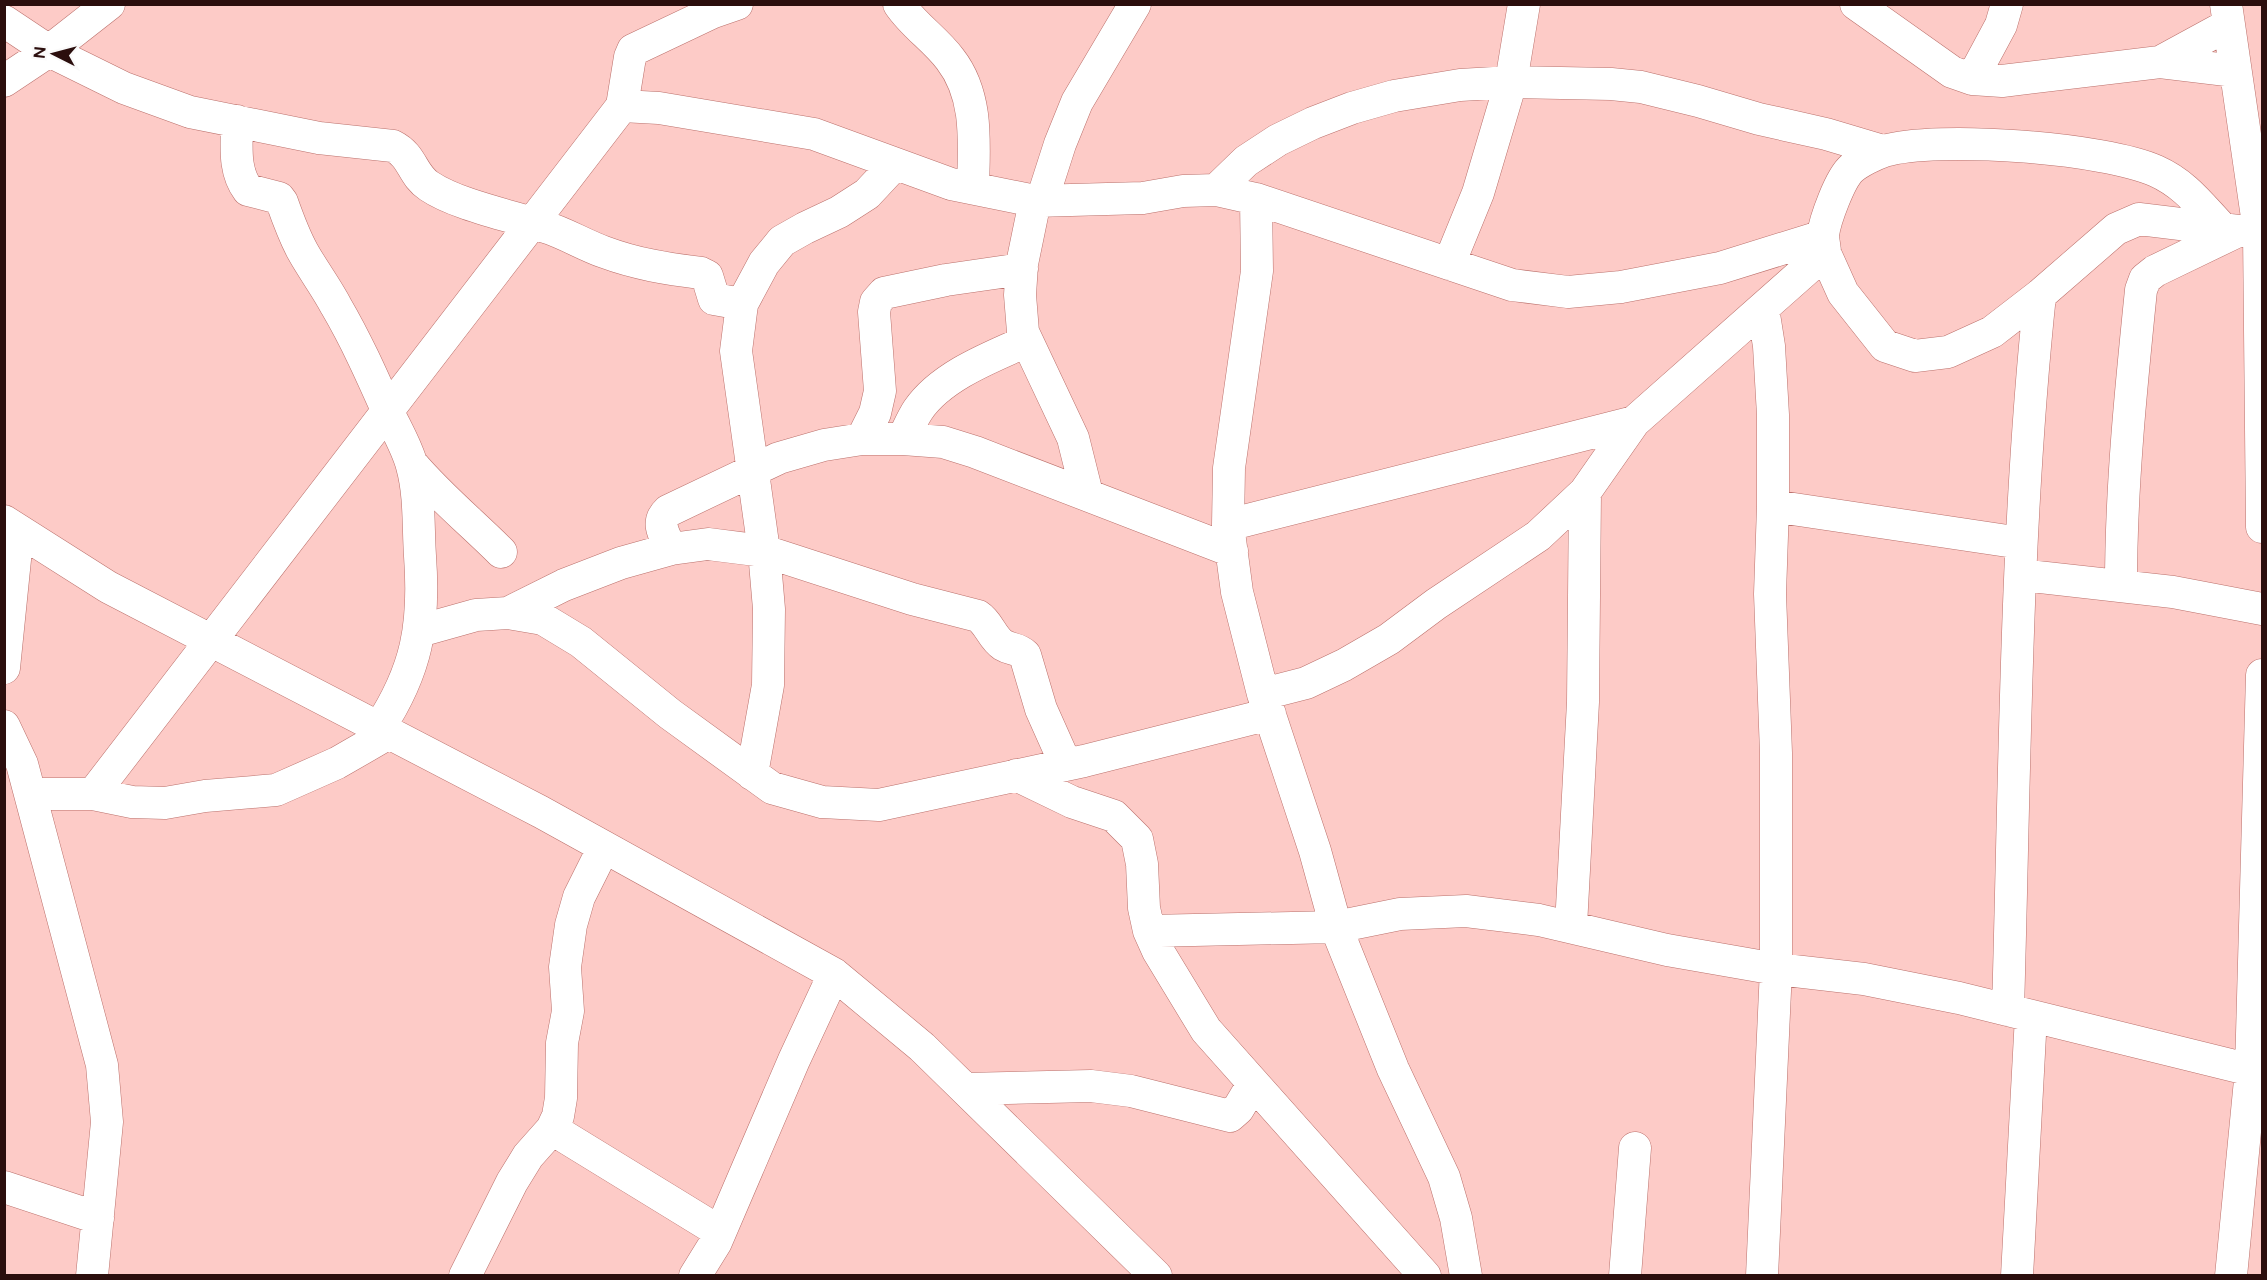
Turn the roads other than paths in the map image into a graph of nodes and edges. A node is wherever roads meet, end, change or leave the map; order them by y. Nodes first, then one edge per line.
1 (109, 4) edge
2 (899, 4) edge
3 (1135, 4) edge
4 (1524, 4) edge
5 (1856, 4) edge
6 (2007, 4) edge
7 (730, 6) edge
8 (2227, 15) edge
9 (4, 21) edge
10 (49, 51) junction
11 (2160, 62) junction
12 (2235, 71) junction
13 (1972, 79) junction
14 (4, 81) edge
15 (1511, 82) junction
16 (622, 106) junction
17 (237, 121) junction
18 (1883, 151) junction
19 (895, 164) junction
20 (973, 188) junction
21 (1216, 190) junction
22 (1256, 199) junction
23 (1039, 201) junction
24 (2247, 218) edge
25 (532, 223) junction
26 (1824, 244) junction
27 (1449, 264) junction
28 (1022, 269) junction
29 (2040, 295) junction
30 (742, 304) junction
31 (1763, 308) junction
32 (1027, 341) junction
33 (387, 411) junction
34 (1634, 422) junction
35 (862, 439) junction
36 (903, 439) junction
37 (412, 464) junction
38 (752, 469) junction
39 (1585, 492) junction
40 (1087, 494) junction
41 (1773, 506) junction
42 (11, 526) edge
43 (2262, 527) edge
44 (1230, 538) junction
45 (2021, 543) junction
46 (671, 549) junction
47 (764, 551) junction
48 (501, 552) dead end
49 (2021, 575) junction
50 (2121, 586) junction
51 (2262, 609) edge
52 (508, 613) junction
53 (419, 631) junction
54 (211, 641) junction
55 (4, 668) edge
56 (2262, 675) edge
57 (1266, 704) junction
58 (4, 726) edge
59 (384, 730) junction
60 (1066, 765) junction
61 (753, 774) junction
62 (1016, 775) junction
63 (30, 794) junction
64 (93, 794) junction
65 (603, 847) junction
66 (1571, 926) junction
67 (1336, 927) junction
68 (1149, 931) junction
69 (1776, 969) junction
70 (834, 974) junction
71 (2019, 1013) junction
72 (2251, 1070) junction
73 (1253, 1084) junction
74 (965, 1089) junction
75 (552, 1129) junction
76 (1635, 1148) dead end
77 (4, 1187) edge
78 (98, 1218) junction
79 (720, 1232) junction
80 (92, 1275) edge
81 (465, 1275) edge
82 (695, 1275) edge
83 (1156, 1275) edge
84 (1425, 1275) edge
85 (1466, 1275) edge
86 (1625, 1275) edge
87 (1762, 1275) edge
88 (2017, 1275) edge
89 (2231, 1275) edge

1 - 10 street
2 - 20 street
3 - 23 street
4 - 15 street
5 - 13 street
6 - 13 street
7 - 16 street
8 - 11 street
8 - 12 street
9 - 10 street
10 - 14 street
10 - 17 street
11 - 12 street
11 - 13 street
12 - 24 street
15 - 18 street
15 - 21 street
15 - 27 street
16 - 19 street
16 - 25 street
17 - 25 street
17 - 33 street
18 - 24 street
18 - 26 street
19 - 20 street
19 - 30 street
20 - 23 street
21 - 22 street
21 - 23 street
22 - 27 street
22 - 44 street
23 - 28 street
24 - 29 street
24 - 43 street
24 - 50 street
25 - 30 street
25 - 33 street
26 - 27 street
26 - 29 street
26 - 31 street
28 - 32 street
28 - 35 street
29 - 45 street
30 - 38 street
31 - 34 street
31 - 41 street
32 - 36 street
32 - 40 street
33 - 37 street
33 - 54 street
34 - 39 street
34 - 44 street
35 - 36 street
35 - 38 street
36 - 40 street
37 - 48 street
37 - 53 street
38 - 46 street
38 - 47 street
39 - 57 street
39 - 66 street
40 - 44 street
41 - 45 street
41 - 69 street
42 - 54 street
42 - 55 street
44 - 57 street
45 - 49 street
46 - 47 street
46 - 52 street
47 - 60 street
47 - 61 street
49 - 50 street
49 - 71 street
50 - 51 street
52 - 53 street
52 - 61 street
53 - 59 street
54 - 59 street
54 - 64 street
56 - 72 street
57 - 60 street
57 - 67 street
58 - 63 street
59 - 64 street
59 - 65 street
60 - 62 street
61 - 62 street
62 - 68 street
63 - 64 street
63 - 78 street
65 - 70 street
65 - 75 street
66 - 67 street
66 - 69 street
67 - 68 street
67 - 85 street
68 - 73 street
69 - 71 street
69 - 87 street
70 - 74 street
70 - 79 street
71 - 72 street
71 - 88 street
72 - 89 street
73 - 74 street
73 - 84 street
74 - 83 street
75 - 79 street
75 - 81 street
76 - 86 street
77 - 78 street
78 - 80 street
79 - 82 street

